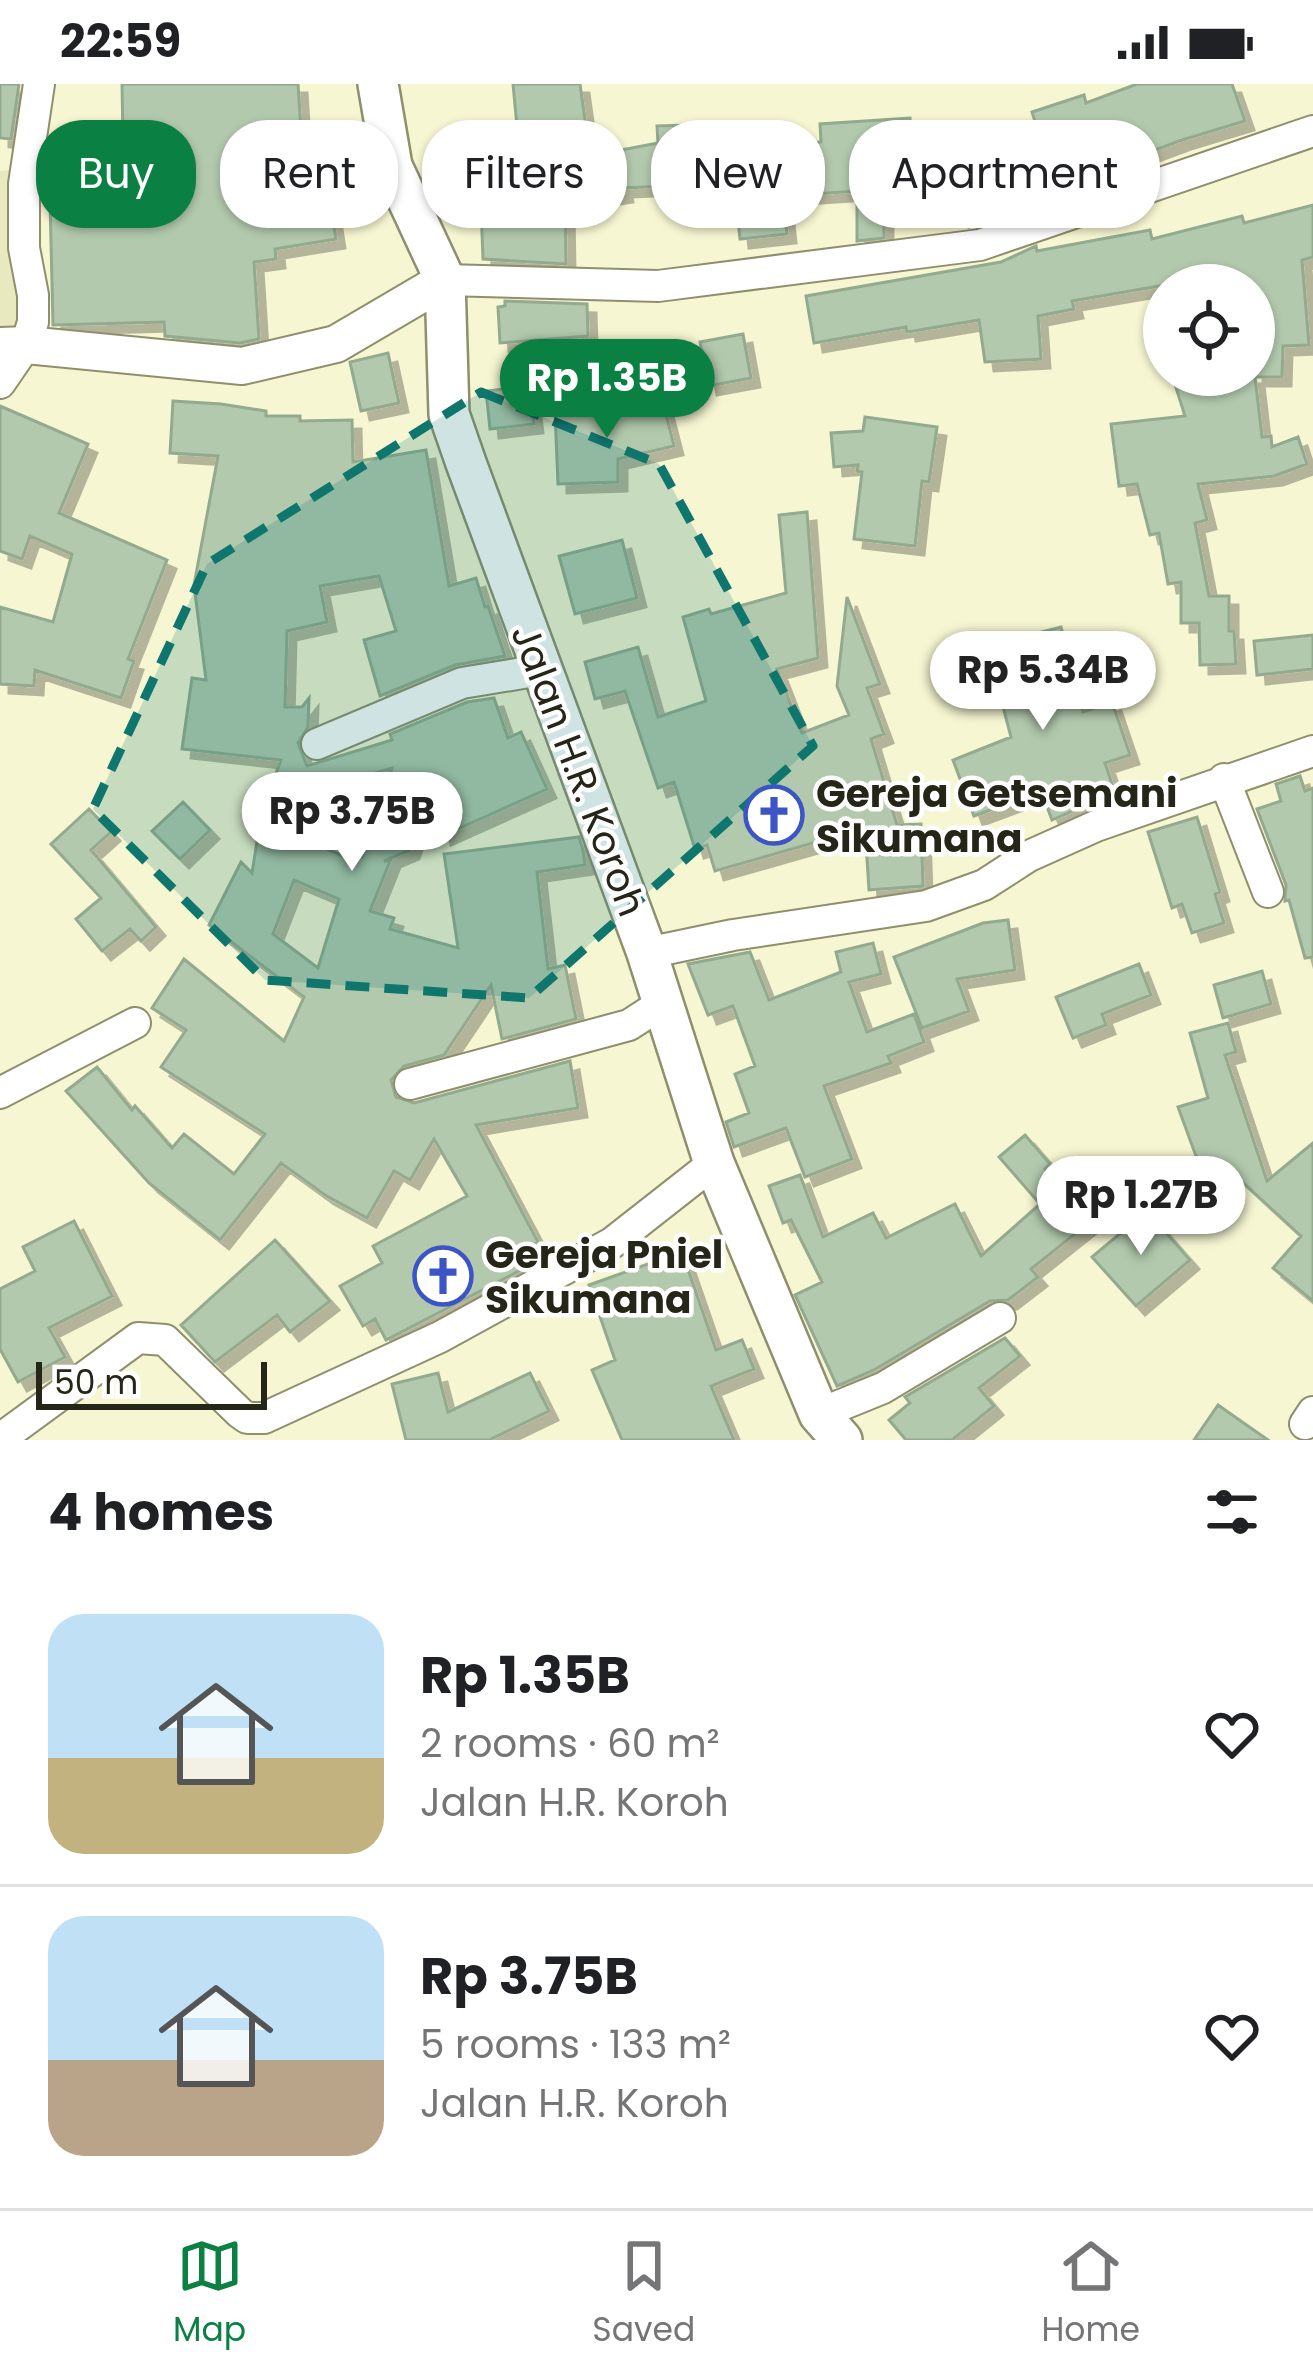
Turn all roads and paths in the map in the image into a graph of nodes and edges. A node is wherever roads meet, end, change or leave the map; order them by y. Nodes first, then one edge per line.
1 (39, 84) edge
2 (378, 84) edge
3 (1313, 131) edge
4 (446, 280) junction
5 (13, 345) edge
6 (0, 383) edge
7 (541, 670) junction
8 (317, 744) dead end
9 (1313, 751) edge
10 (1225, 779) junction
11 (1268, 892) dead end
12 (647, 953) junction
13 (663, 1003) junction
14 (135, 1023) dead end
15 (410, 1084) dead end
16 (0, 1093) edge
17 (714, 1163) junction
18 (1000, 1318) dead end
19 (831, 1427) edge
20 (0, 1438) edge

1 - 5 street
2 - 4 main road, Jalan H.R. Koroh
3 - 4 street
4 - 5 street
4 - 7 main road, Jalan H.R. Koroh
5 - 6 street
7 - 8 street
7 - 12 main road, Jalan H.R. Koroh
9 - 10 street
10 - 11 street
10 - 12 street
12 - 13 main road, Jalan H.R. Koroh
13 - 15 street
13 - 17 main road, Jalan H.R. Koroh
14 - 16 street
17 - 19 main road, Jalan H.R. Koroh
17 - 20 street
18 - 19 street

